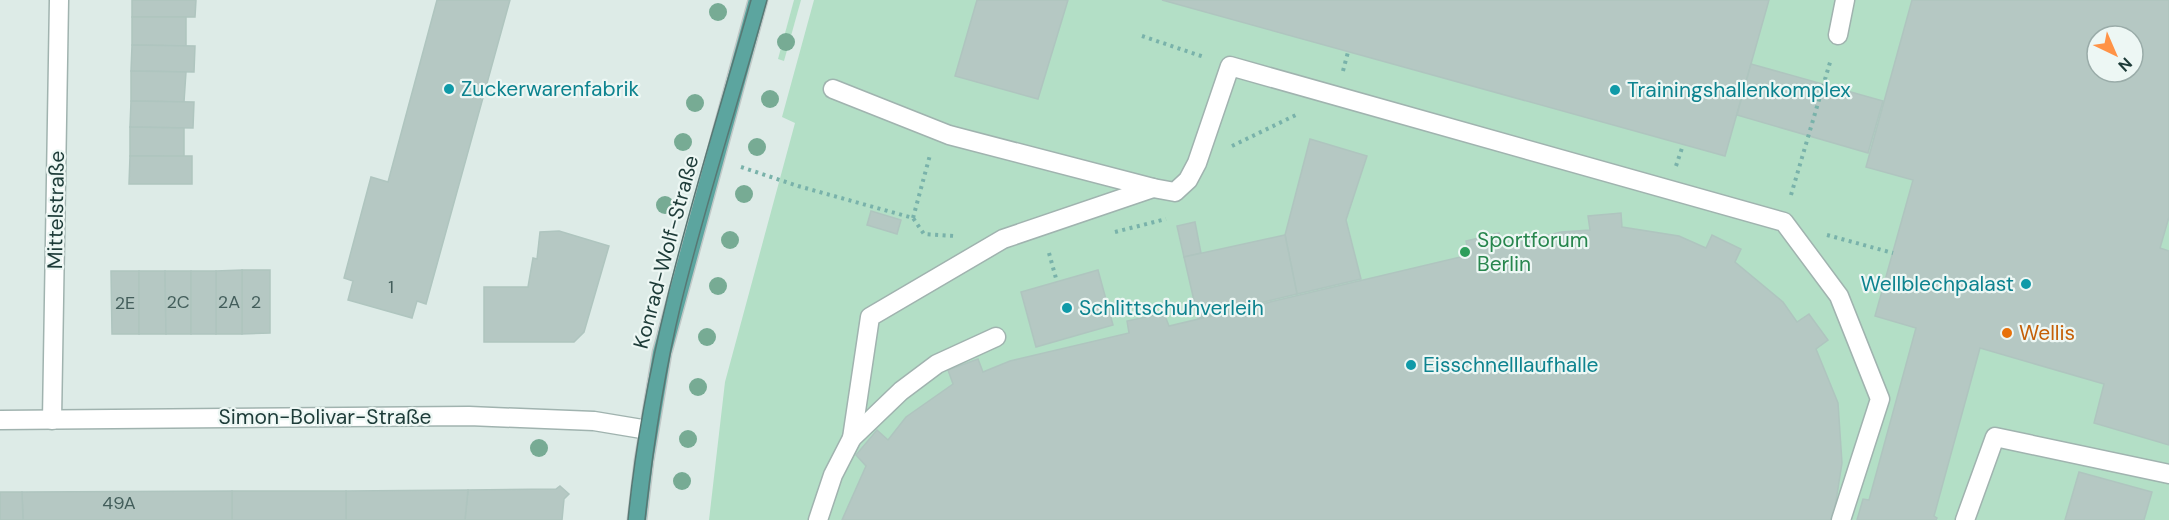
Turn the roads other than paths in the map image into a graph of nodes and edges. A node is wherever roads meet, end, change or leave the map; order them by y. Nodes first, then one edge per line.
1 (59, 0) edge
2 (758, 0) edge
3 (1845, 0) edge
4 (1838, 35) road end
5 (833, 89) dead end
6 (1153, 188) junction
7 (996, 337) dead end
8 (0, 420) edge
9 (52, 420) junction
10 (648, 430) junction
11 (852, 438) junction
12 (2169, 474) edge
13 (637, 520) edge
14 (818, 520) edge
15 (1841, 520) edge
16 (1965, 520) edge

1 - 9 street, Mittelstraße
2 - 10 main road, Konrad-Wolf-Straße
3 - 4 street
5 - 6 street
6 - 11 street
6 - 15 street
7 - 11 street
8 - 9 street, Simon-Bolivar-Straße
9 - 10 street, Simon-Bolivar-Straße
10 - 13 main road, Konrad-Wolf-Straße
11 - 14 street
12 - 16 street

